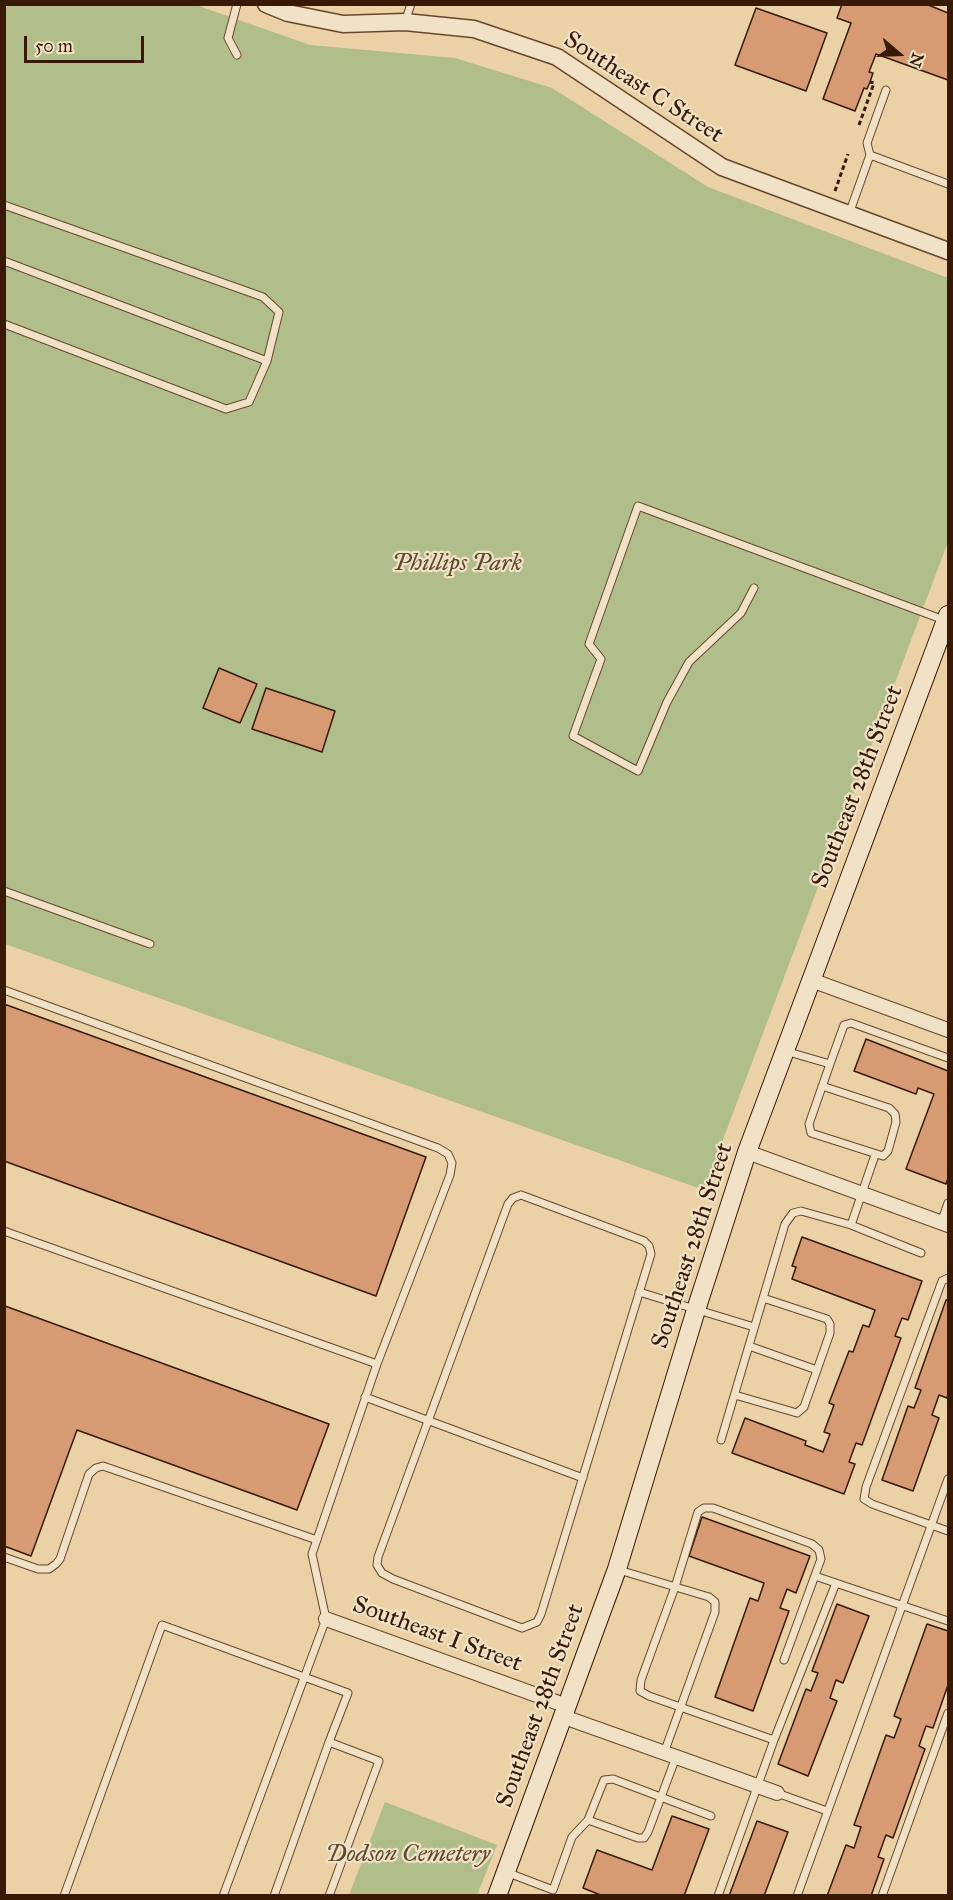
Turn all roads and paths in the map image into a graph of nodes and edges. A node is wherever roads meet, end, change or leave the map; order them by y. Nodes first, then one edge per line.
1 (237, 4) edge
2 (266, 4) edge
3 (411, 4) edge
4 (405, 22) junction
5 (237, 55) dead end
6 (870, 82) dead end
7 (886, 90) dead end
8 (859, 125) dead end
9 (848, 154) dead end
10 (870, 155) junction
11 (948, 182) edge
12 (835, 191) dead end
13 (4, 205) edge
14 (849, 214) junction
15 (948, 252) edge
16 (4, 261) edge
17 (4, 324) edge
18 (267, 361) junction
19 (754, 588) dead end
20 (947, 618) edge
21 (4, 891) edge
22 (150, 944) dead end
23 (811, 980) junction
24 (4, 990) edge
25 (948, 1030) edge
26 (785, 1051) junction
27 (948, 1059) edge
28 (830, 1064) junction
29 (822, 1086) junction
30 (747, 1152) junction
31 (875, 1155) junction
32 (863, 1194) junction
33 (948, 1203) edge
34 (945, 1224) edge
35 (851, 1226) junction
36 (4, 1231) edge
37 (921, 1253) dead end
38 (948, 1278) edge
39 (639, 1292) junction
40 (763, 1298) junction
41 (696, 1310) junction
42 (754, 1326) junction
43 (749, 1346) junction
44 (377, 1364) junction
45 (817, 1370) junction
46 (735, 1395) junction
47 (365, 1397) junction
48 (428, 1421) junction
49 (722, 1440) dead end
50 (583, 1478) junction
51 (948, 1479) edge
52 (932, 1525) junction
53 (948, 1531) edge
54 (317, 1540) junction
55 (4, 1557) edge
56 (617, 1569) junction
57 (815, 1576) junction
58 (836, 1583) junction
59 (675, 1587) junction
60 (902, 1605) junction
61 (326, 1618) junction
62 (948, 1621) edge
63 (783, 1660) dead end
64 (303, 1677) junction
65 (680, 1707) junction
66 (566, 1711) junction
67 (948, 1713) edge
68 (774, 1740) junction
69 (329, 1742) junction
70 (670, 1755) junction
71 (758, 1786) junction
72 (777, 1793) joint
73 (661, 1798) junction
74 (827, 1811) junction
75 (711, 1816) dead end
76 (588, 1820) junction
77 (506, 1872) junction
78 (554, 1893) edge
79 (64, 1896) edge
80 (223, 1896) edge
81 (274, 1896) edge
82 (329, 1896) edge
83 (497, 1896) edge
84 (718, 1896) edge
85 (796, 1896) edge
86 (882, 1896) edge

1 - 5 lane
2 - 4 street, Southeast C Street
3 - 4 lane
4 - 14 street, Southeast C Street
6 - 8 path
7 - 10 lane
9 - 12 path
10 - 11 lane
10 - 14 lane
13 - 18 lane
14 - 15 street, Southeast C Street
16 - 18 lane
17 - 18 lane
19 - 20 lane
20 - 23 main road, Southeast 28th Street
21 - 22 lane
23 - 25 street
23 - 26 main road, Southeast 28th Street
24 - 44 lane
26 - 28 lane
26 - 30 main road, Southeast 28th Street
27 - 28 lane
28 - 29 lane
29 - 31 lane
29 - 31 lane
30 - 32 street
30 - 41 main road, Southeast 28th Street
31 - 32 lane
32 - 34 street
32 - 35 lane
33 - 34 lane
35 - 37 lane
35 - 40 lane
36 - 44 lane
38 - 52 lane
39 - 41 lane
39 - 48 lane
39 - 50 lane
40 - 42 lane
40 - 45 lane
41 - 42 lane
41 - 56 main road, Southeast 28th Street
42 - 43 lane
43 - 45 lane
43 - 46 lane
44 - 47 lane
45 - 46 lane
46 - 49 lane
47 - 48 lane
47 - 54 lane
48 - 50 lane
48 - 50 lane
51 - 52 lane
52 - 53 lane
52 - 60 lane
54 - 55 lane
54 - 61 lane
56 - 59 lane
56 - 66 main road, Southeast 28th Street
57 - 58 lane
57 - 59 lane
57 - 63 lane
58 - 60 lane
58 - 68 lane
59 - 65 lane
59 - 65 lane
60 - 62 lane
60 - 74 lane
61 - 64 lane
61 - 66 street, Southeast I Street
64 - 69 lane
64 - 79 lane
64 - 80 lane
65 - 68 lane
65 - 70 lane
66 - 70 street, Southeast I Street
66 - 77 main road, Southeast 28th Street
67 - 86 lane
68 - 71 lane
69 - 81 lane
69 - 82 lane
70 - 71 street, Southeast I Street
70 - 73 lane
71 - 72 street, Southeast I Street
71 - 84 lane
72 - 74 lane
73 - 75 lane
73 - 76 lane
73 - 76 lane
74 - 85 lane
76 - 78 lane
77 - 78 lane
77 - 83 main road, Southeast 28th Street

